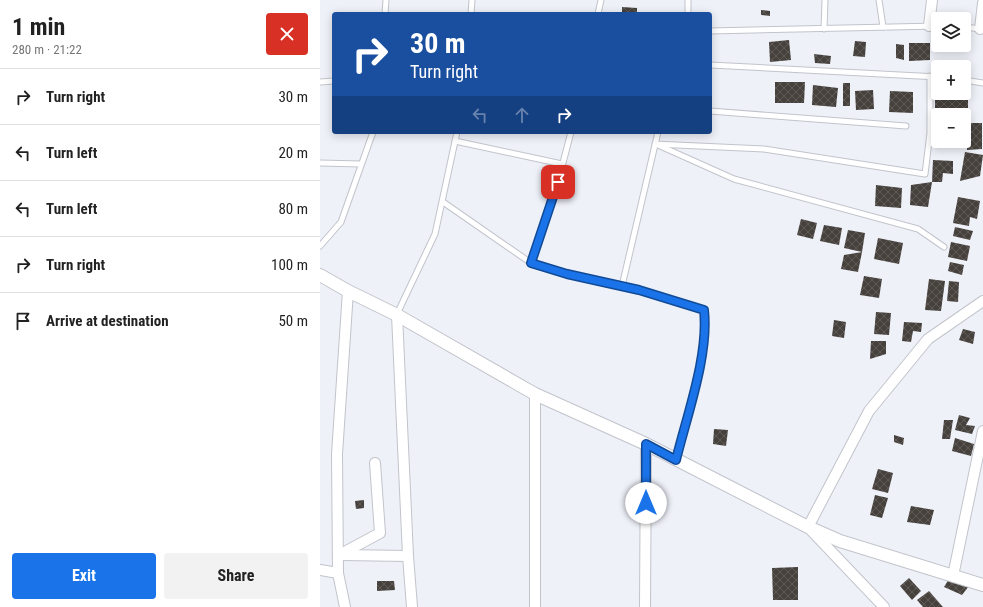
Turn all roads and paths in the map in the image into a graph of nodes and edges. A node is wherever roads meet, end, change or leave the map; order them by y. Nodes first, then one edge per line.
1 (386, 0) edge
2 (472, 0) edge
3 (601, 0) edge
4 (688, 0) edge
5 (825, 0) edge
6 (879, 0) edge
7 (932, 0) edge
8 (983, 3) edge
9 (386, 12) edge
10 (471, 12) edge
11 (598, 12) edge
12 (688, 12) edge
13 (933, 12) edge
14 (982, 25) edge
15 (931, 26) edge
16 (971, 26) edge
17 (883, 27) junction
18 (824, 29) junction
19 (712, 31) edge
20 (712, 65) edge
21 (930, 76) joint
22 (332, 81) edge
23 (971, 81) edge
24 (320, 82) edge
25 (983, 83) edge
26 (712, 111) edge
27 (906, 126) dead end
28 (372, 134) edge
29 (457, 134) edge
30 (570, 134) edge
31 (658, 134) edge
32 (455, 141) junction
33 (655, 144) junction
34 (320, 163) edge
35 (361, 164) junction
36 (562, 164) junction
37 (443, 202) junction
38 (320, 246) edge
39 (944, 247) dead end
40 (531, 263) junction
41 (320, 275) edge
42 (622, 286) junction
43 (348, 291) junction
44 (983, 301) edge
45 (397, 315) junction
46 (535, 394) junction
47 (983, 431) edge
48 (646, 444) junction
49 (676, 460) junction
50 (375, 463) dead end
51 (808, 527) junction
52 (338, 554) junction
53 (408, 556) junction
54 (320, 570) edge
55 (338, 573) junction
56 (953, 576) junction
57 (983, 585) edge
58 (345, 607) edge
59 (412, 607) edge
60 (534, 607) edge
61 (645, 607) edge
62 (884, 607) edge

1 - 9 lane
2 - 10 lane
3 - 11 lane
4 - 12 lane
5 - 18 lane
6 - 17 lane
7 - 13 street
8 - 14 street
14 - 16 lane
15 - 17 lane
17 - 18 lane
18 - 19 lane
20 - 21 lane
21 - 33 lane
22 - 24 lane
23 - 25 lane
26 - 27 lane
28 - 35 lane
29 - 32 lane
30 - 36 lane
31 - 33 lane
32 - 36 lane
32 - 37 lane
33 - 39 lane
33 - 42 lane
34 - 35 lane
35 - 38 lane
36 - 40 lane
37 - 40 lane
37 - 45 lane
40 - 42 lane
41 - 43 street
42 - 49 lane
43 - 45 street
43 - 52 street
44 - 51 street
45 - 46 street
45 - 53 street
46 - 48 street
46 - 60 street
47 - 56 street
48 - 49 street
48 - 61 street
49 - 51 street
50 - 52 street
51 - 56 street
51 - 62 street
52 - 53 street
52 - 55 street
53 - 59 street
54 - 55 street
55 - 58 street
56 - 57 street

